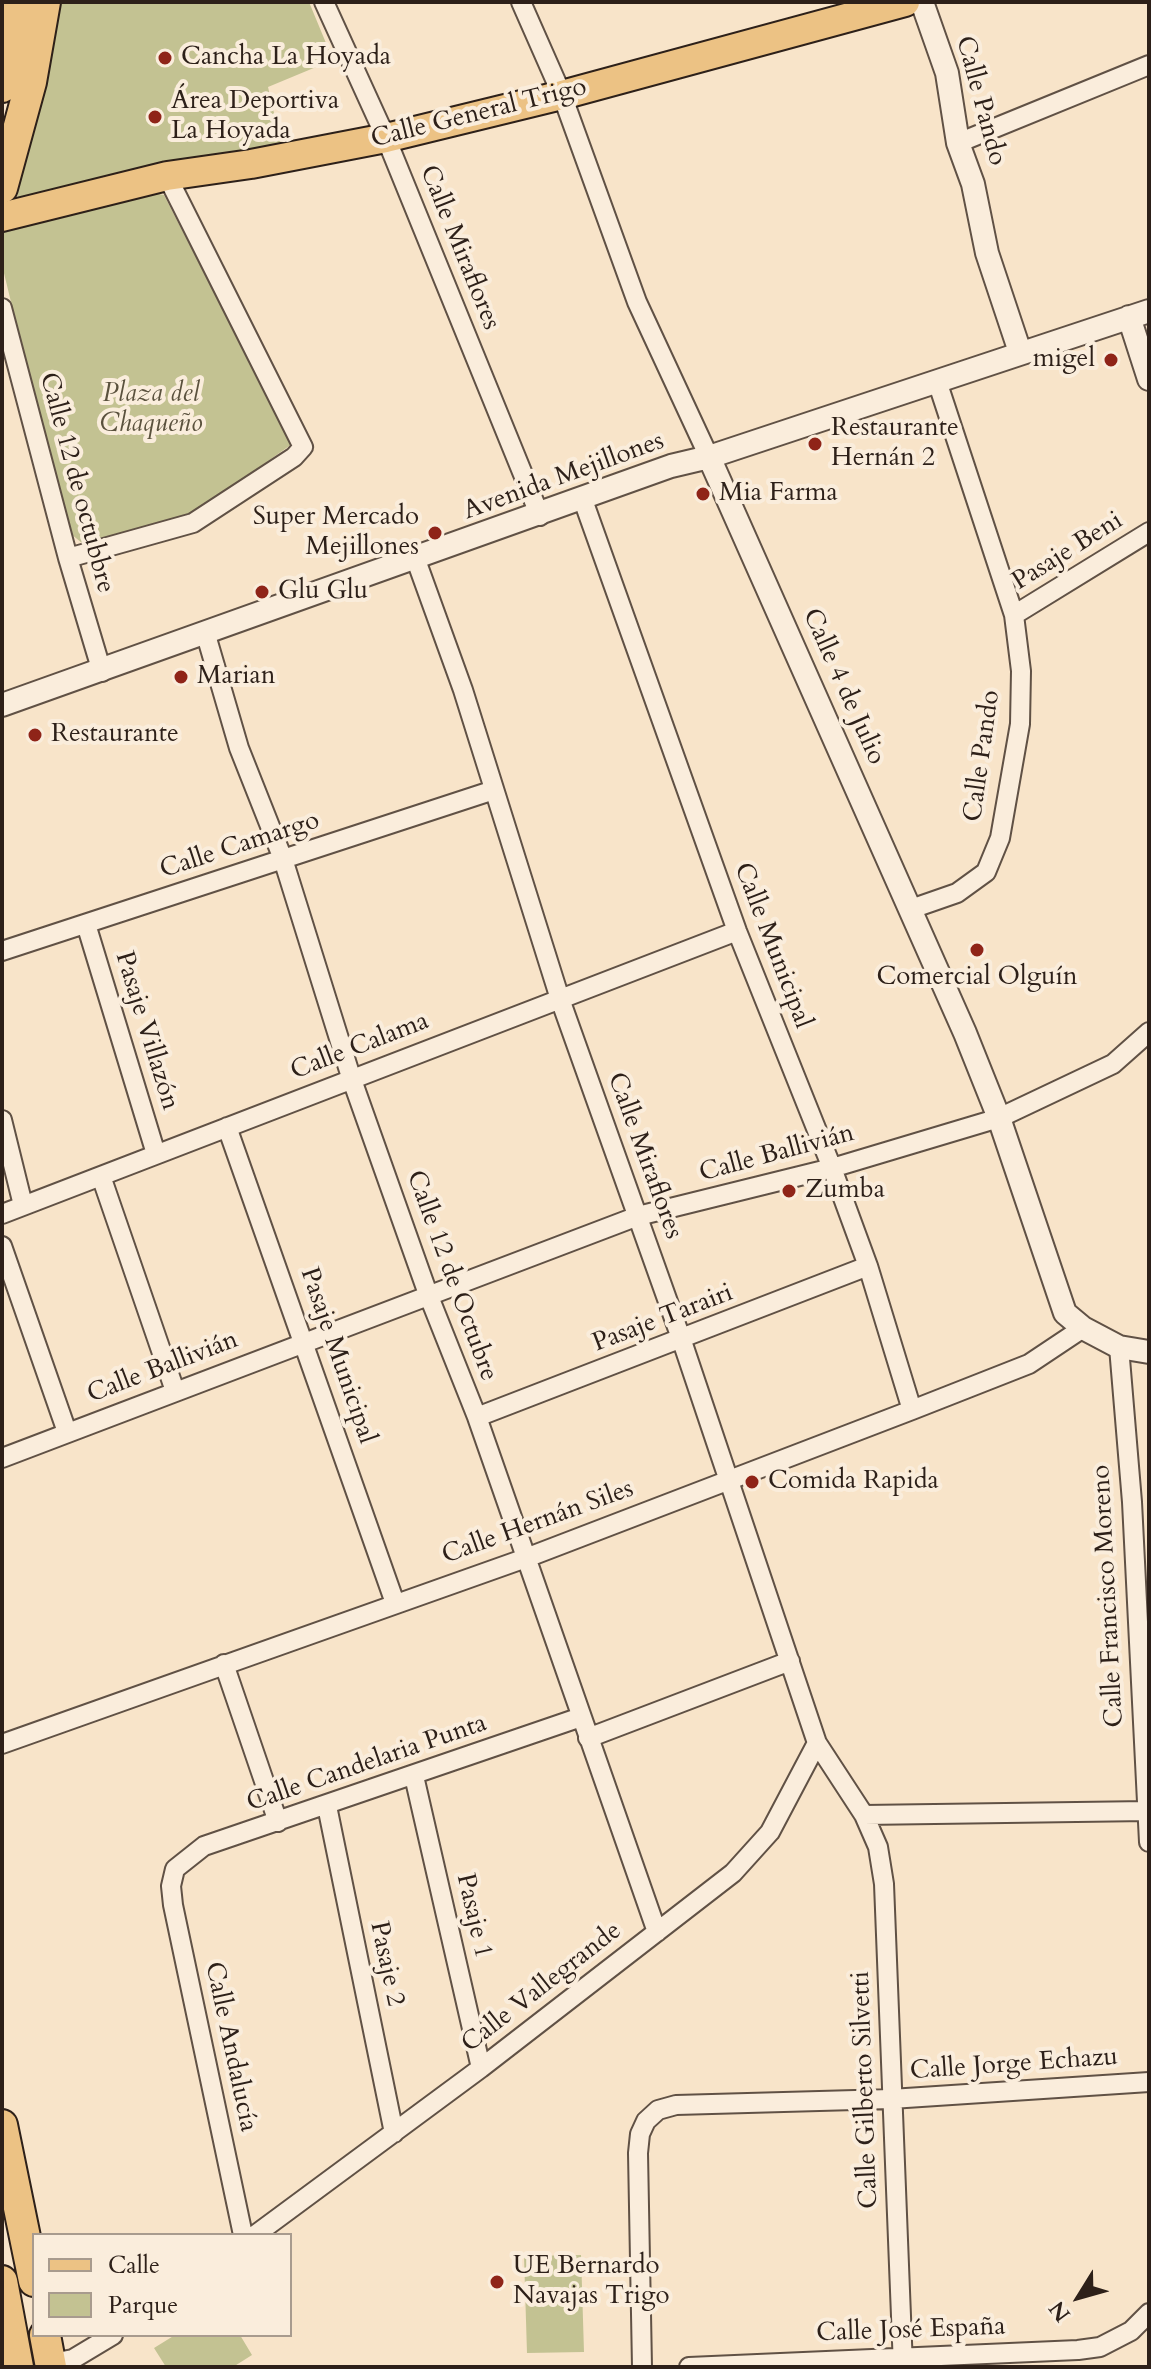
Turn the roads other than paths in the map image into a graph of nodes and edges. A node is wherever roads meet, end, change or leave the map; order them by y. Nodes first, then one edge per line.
1 (19, 2) edge
2 (45, 2) edge
3 (324, 2) edge
4 (521, 2) edge
5 (905, 2) edge
6 (922, 2) edge
7 (1149, 65) edge
8 (2, 87) edge
9 (562, 95) junction
10 (386, 138) junction
11 (958, 143) junction
12 (167, 176) junction
13 (2, 188) edge
14 (2, 217) edge
15 (2, 308) edge
16 (1139, 314) edge
17 (1020, 352) junction
18 (1149, 379) edge
19 (937, 381) junction
20 (709, 457) junction
21 (583, 500) junction
22 (540, 516) junction
23 (1149, 532) edge
24 (68, 558) junction
25 (416, 560) junction
26 (1014, 615) junction
27 (206, 635) junction
28 (102, 672) junction
29 (2, 705) edge
30 (494, 790) junction
31 (283, 859) junction
32 (911, 909) junction
33 (86, 924) junction
34 (737, 931) junction
35 (2, 951) edge
36 (560, 999) junction
37 (1149, 1032) edge
38 (351, 1077) junction
39 (999, 1118) junction
40 (2, 1120) edge
41 (227, 1127) junction
42 (156, 1154) junction
43 (832, 1168) junction
44 (101, 1176) junction
45 (23, 1205) junction
46 (2, 1214) edge
47 (638, 1216) junction
48 (2, 1246) edge
49 (868, 1266) junction
50 (428, 1294) junction
51 (1083, 1328) junction
52 (305, 1341) junction
53 (682, 1341) junction
54 (1119, 1347) junction
55 (1149, 1352) edge
56 (175, 1391) junction
57 (912, 1410) junction
58 (477, 1417) junction
59 (67, 1432) junction
60 (2, 1458) edge
61 (728, 1478) junction
62 (526, 1558) junction
63 (395, 1603) junction
64 (790, 1661) junction
65 (224, 1664) junction
66 (581, 1717) junction
67 (588, 1738) junction
68 (817, 1743) junction
69 (2, 1744) edge
70 (832, 1765) joint
71 (414, 1776) junction
72 (327, 1806) junction
73 (1147, 1811) edge
74 (864, 1815) junction
75 (278, 1822) junction
76 (1149, 1842) edge
77 (175, 1869) joint
78 (657, 1932) junction
79 (481, 2068) junction
80 (1149, 2082) edge
81 (891, 2099) junction
82 (2, 2125) edge
83 (394, 2133) junction
84 (243, 2233) edge
85 (258, 2233) edge
86 (32, 2272) edge
87 (32, 2277) edge
88 (2, 2284) edge
89 (1149, 2313) edge
90 (110, 2337) edge
91 (49, 2355) edge
92 (903, 2362) edge
93 (18, 2367) edge
94 (642, 2367) edge
95 (689, 2367) edge

1 - 8 highway
2 - 13 highway
3 - 10 street, Calle Miraflores
4 - 9 street, Calle 4 de Julio
5 - 9 main road, Calle General Trigo
6 - 11 street, Calle Pando
7 - 11 street
9 - 10 main road, Calle General Trigo
9 - 20 street, Calle 4 de Julio
10 - 12 main road, Calle General Trigo
10 - 22 street, Calle Miraflores
11 - 17 street, Calle Pando
12 - 14 main road, Calle General Trigo
12 - 24 street
15 - 24 street, Calle 12 de octubbre
16 - 17 street, Avenida Mejillones
16 - 18 street
17 - 19 street, Avenida Mejillones
19 - 20 street, Avenida Mejillones
19 - 26 street, Calle Pando
20 - 21 street, Avenida Mejillones
20 - 32 street, Calle 4 de Julio
21 - 22 street, Avenida Mejillones
21 - 34 street, Calle Municipal
22 - 25 street, Avenida Mejillones
23 - 26 street, Pasaje Beni
24 - 28 street, Calle 12 de octubbre
25 - 27 street, Avenida Mejillones
25 - 30 street, Calle Miraflores
26 - 32 street, Calle Pando
27 - 28 street, Avenida Mejillones
27 - 31 street, Calle 12 de Octubre
28 - 29 street, Avenida Mejillones
30 - 31 street, Calle Camargo
30 - 36 street, Calle Miraflores
31 - 33 street, Calle Camargo
31 - 38 street, Calle 12 de Octubre
32 - 39 street, Calle 4 de Julio
33 - 35 street, Calle Camargo
33 - 42 street, Pasaje Villazón
34 - 36 street, Calle Calama
34 - 43 street, Calle Municipal
36 - 38 street, Calle Calama
36 - 47 street, Calle Miraflores
37 - 39 street, Calle Ballivián
38 - 41 street, Calle Calama
38 - 50 street, Calle 12 de Octubre
39 - 43 street, Calle Ballivián
39 - 51 street, Calle 4 de Julio
40 - 45 street
41 - 42 street, Calle Calama
41 - 52 street, Pasaje Municipal
42 - 44 street, Calle Calama
43 - 47 street, Calle Ballivián
43 - 49 street, Calle Municipal
44 - 45 street, Calle Calama
44 - 56 street
45 - 46 street, Calle Calama
47 - 50 street, Calle Ballivián
47 - 53 street, Calle Miraflores
48 - 59 street
49 - 53 street, Pasaje Tarairi
49 - 57 street, Calle Municipal
50 - 52 street, Calle Ballivián
50 - 58 street, Calle 12 de Octubre
51 - 54 street, Calle 4 de Julio
51 - 57 street, Calle Hernán Siles
52 - 56 street, Calle Ballivián
52 - 63 street, Pasaje Municipal
53 - 58 street, Pasaje Tarairi
53 - 61 street, Calle Miraflores
54 - 55 street, Calle 4 de Julio
54 - 73 street, Calle Francisco Moreno
56 - 59 street, Calle Ballivián
57 - 61 street, Calle Hernán Siles
58 - 62 street, Calle 12 de Octubre
59 - 60 street, Calle Ballivián
61 - 62 street, Calle Hernán Siles
61 - 64 street, Calle Miraflores
62 - 63 street, Calle Hernán Siles
62 - 66 street, Calle 12 de Octubre
63 - 65 street, Calle Hernán Siles
64 - 67 street
64 - 68 street, Calle Miraflores
65 - 69 street, Calle Hernán Siles
65 - 75 street
66 - 67 street, Calle 12 de Octubre
66 - 71 street, Calle Candelaria Punta
67 - 78 street, Calle 12 de Octubre
68 - 70 street, Calle Miraflores
68 - 78 street, Calle Vallegrande
70 - 74 street, Calle Gilberto Silvetti
71 - 72 street, Calle Candelaria Punta
71 - 79 street, Pasaje 1
72 - 75 street, Calle Candelaria Punta
72 - 83 street, Pasaje 2
73 - 74 street
73 - 76 street, Calle Francisco Moreno
74 - 81 street, Calle Gilberto Silvetti
75 - 77 street, Calle Candelaria Punta
77 - 84 street, Calle Andalucía
78 - 79 street, Calle Vallegrande
79 - 83 street, Calle Vallegrande
80 - 81 street, Calle Jorge Echazu
81 - 92 street, Calle Gilberto Silvetti
81 - 94 street, Calle Jorge Echazu
82 - 86 highway
83 - 85 street, Calle Vallegrande
87 - 88 street
88 - 93 highway
89 - 92 street, Calle José España
90 - 91 street
92 - 95 street, Calle José España

